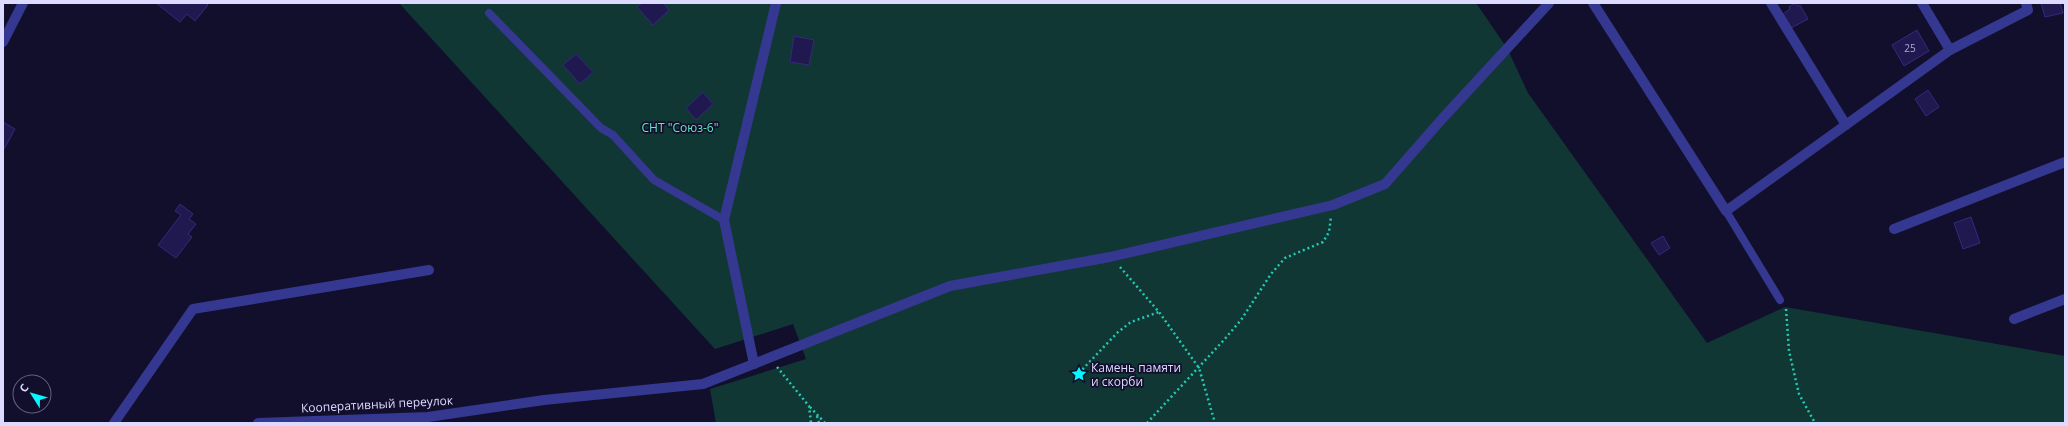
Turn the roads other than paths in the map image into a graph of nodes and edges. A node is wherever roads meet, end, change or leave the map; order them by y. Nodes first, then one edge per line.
1 (24, 3) edge
2 (776, 3) edge
3 (1550, 3) edge
4 (1593, 3) edge
5 (1770, 3) edge
6 (1922, 3) edge
7 (2026, 3) edge
8 (489, 13) dead end
9 (3, 42) edge
10 (1950, 50) junction
11 (1846, 125) junction
12 (2065, 162) edge
13 (1726, 211) junction
14 (724, 220) junction
15 (1894, 229) dead end
16 (430, 270) dead end
17 (2065, 298) edge
18 (1780, 300) dead end
19 (2014, 319) dead end
20 (754, 364) junction
21 (114, 423) edge
22 (258, 423) edge

1 - 9 street
2 - 14 street
3 - 20 street, Кооперативный переулок
4 - 13 street
5 - 11 street
6 - 10 street
7 - 10 street
8 - 14 lane
10 - 11 street
11 - 13 street
12 - 15 street
13 - 18 lane
14 - 20 street
16 - 21 street
17 - 19 street
20 - 22 street, Кооперативный переулок

